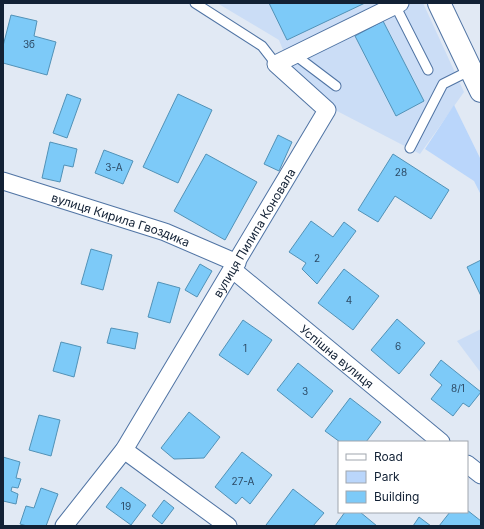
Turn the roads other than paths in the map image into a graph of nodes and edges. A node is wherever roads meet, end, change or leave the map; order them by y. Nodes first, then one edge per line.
1 (195, 3) edge
2 (438, 3) edge
3 (397, 4) edge
4 (295, 55) junction
5 (276, 64) junction
6 (428, 70) dead end
7 (470, 70) junction
8 (336, 86) dead end
9 (481, 91) edge
10 (410, 148) dead end
11 (3, 181) edge
12 (235, 266) junction
13 (440, 441) edge
14 (124, 450) junction
15 (468, 465) edge
16 (481, 475) edge
17 (64, 526) edge
18 (228, 526) edge

1 - 5 lane
2 - 7 main road
3 - 4 street
3 - 6 lane
4 - 5 street
4 - 8 lane
5 - 12 street, вулиця Пилипа Коновала
7 - 9 main road
7 - 10 lane
11 - 12 street, вулиця Кирила Гвоздика
12 - 13 street, Успішна вулиця
12 - 14 street, вулиця Пилипа Коновала
14 - 17 street, вулиця Пилипа Коновала
14 - 18 street
15 - 16 street

